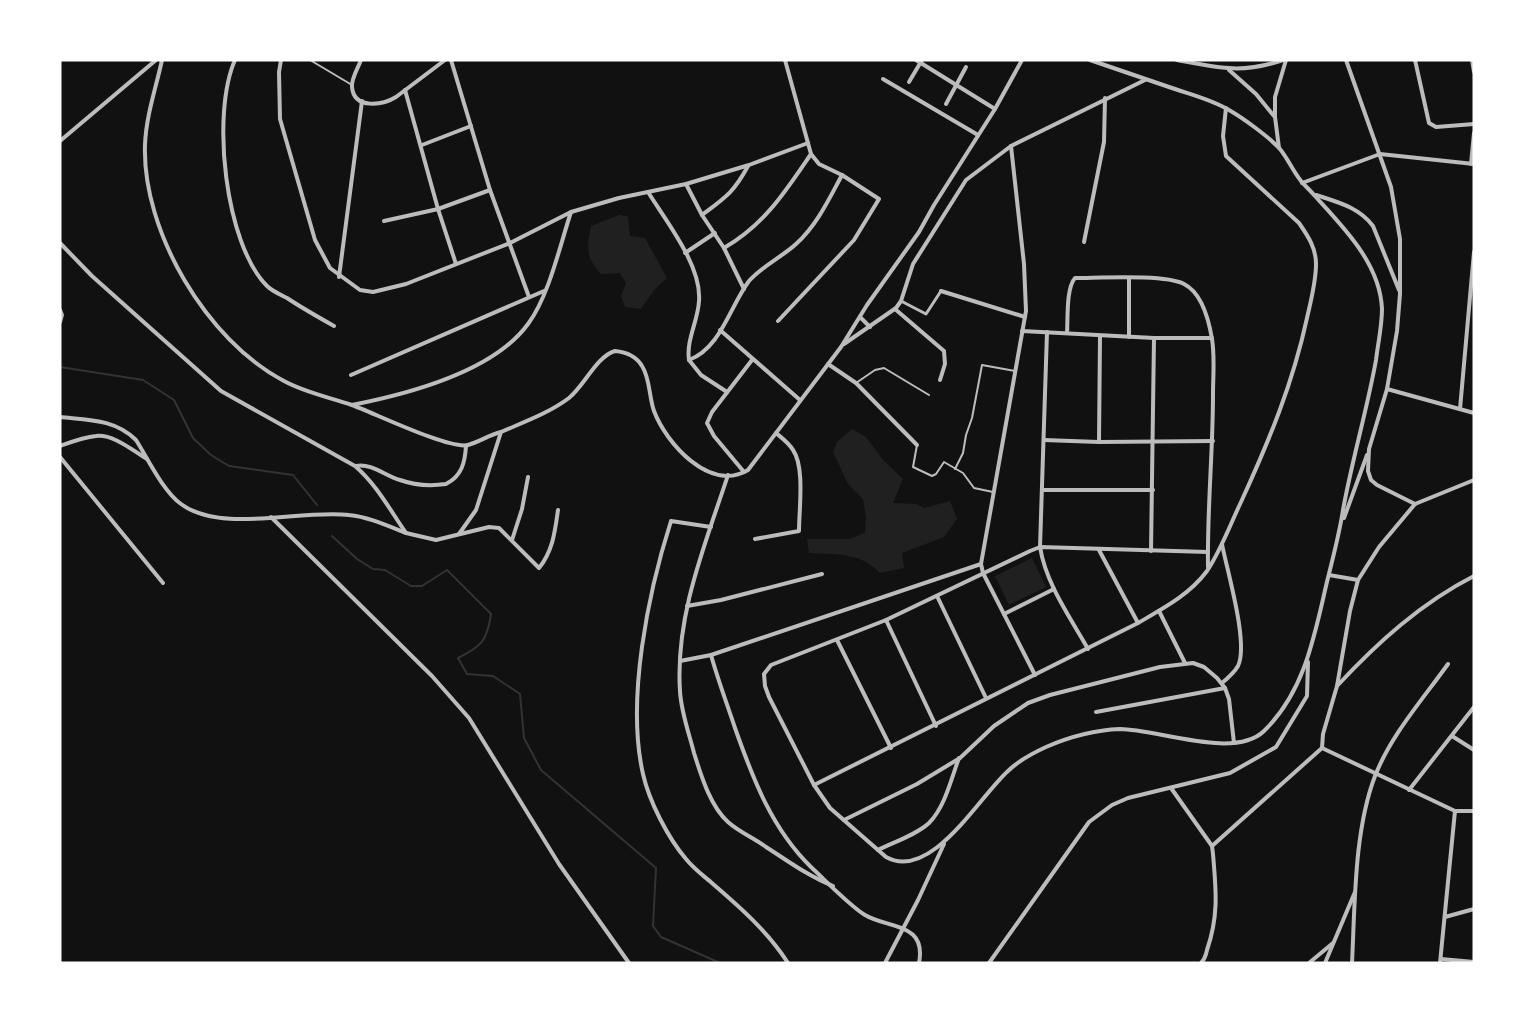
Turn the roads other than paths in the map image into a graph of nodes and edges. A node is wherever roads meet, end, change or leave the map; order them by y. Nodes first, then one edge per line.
1 (156, 60) edge
2 (162, 60) edge
3 (235, 60) edge
4 (281, 60) edge
5 (310, 60) edge
6 (361, 60) edge
7 (445, 60) edge
8 (451, 60) edge
9 (785, 60) edge
10 (1022, 60) edge
11 (1090, 60) edge
12 (1177, 60) edge
13 (1285, 60) edge
14 (1346, 60) edge
15 (1415, 60) edge
16 (1472, 60) edge
17 (920, 61) edge
18 (966, 67) dead end
19 (1228, 70) junction
20 (1474, 72) edge
21 (883, 79) dead end
22 (1145, 79) junction
23 (909, 82) dead end
24 (352, 85) junction
25 (957, 85) junction
26 (405, 90) junction
27 (1105, 98) junction
28 (362, 101) junction
29 (946, 104) dead end
30 (1226, 108) junction
31 (995, 109) junction
32 (1275, 117) junction
33 (1474, 124) edge
34 (471, 126) junction
35 (1474, 133) edge
36 (978, 135) junction
37 (60, 141) edge
38 (808, 143) junction
39 (422, 145) junction
40 (1011, 146) junction
41 (1279, 148) junction
42 (811, 154) junction
43 (1380, 154) junction
44 (1473, 164) edge
45 (749, 165) junction
46 (843, 175) junction
47 (1302, 183) junction
48 (686, 184) junction
49 (490, 190) junction
50 (648, 192) junction
51 (1313, 194) junction
52 (438, 209) junction
53 (571, 212) junction
54 (702, 214) junction
55 (384, 220) dead end
56 (715, 233) junction
57 (1084, 242) dead end
58 (60, 243) edge
59 (510, 243) junction
60 (724, 248) junction
61 (1474, 252) edge
62 (685, 253) junction
63 (456, 264) junction
64 (339, 277) junction
65 (1129, 278) junction
66 (744, 289) junction
67 (545, 291) junction
68 (941, 291) joint
69 (1400, 294) junction
70 (529, 297) junction
71 (901, 301) junction
72 (895, 309) junction
73 (60, 310) edge
74 (860, 316) junction
75 (1024, 317) junction
76 (778, 321) dead end
77 (60, 322) edge
78 (334, 326) dead end
79 (870, 327) junction
80 (720, 330) junction
81 (1022, 331) junction
82 (1047, 332) junction
83 (1067, 333) junction
84 (1100, 336) junction
85 (1129, 337) junction
86 (1154, 338) junction
87 (1212, 338) junction
88 (841, 347) junction
89 (689, 360) junction
90 (752, 360) junction
91 (828, 364) junction
92 (1015, 371) junction
93 (351, 375) dead end
94 (940, 380) dead end
95 (856, 383) junction
96 (1387, 389) junction
97 (727, 392) junction
98 (929, 395) dead end
99 (800, 400) junction
100 (351, 405) junction
101 (1460, 409) junction
102 (1474, 413) edge
103 (60, 417) edge
104 (501, 432) junction
105 (776, 433) junction
106 (1044, 440) junction
107 (1154, 441) junction
108 (1213, 441) junction
109 (1099, 442) junction
110 (918, 445) joint
111 (60, 446) edge
112 (466, 446) junction
113 (1369, 449) junction
114 (60, 457) edge
115 (148, 459) junction
116 (355, 466) junction
117 (955, 469) junction
118 (744, 472) junction
119 (728, 475) junction
120 (528, 477) dead end
121 (1474, 480) edge
122 (1042, 490) junction
123 (1153, 490) junction
124 (993, 492) junction
125 (1415, 504) junction
126 (558, 510) dead end
127 (271, 518) junction
128 (711, 527) junction
129 (1341, 527) junction
130 (406, 533) junction
131 (459, 534) junction
132 (755, 539) dead end
133 (512, 540) junction
134 (1222, 544) junction
135 (1040, 547) junction
136 (1099, 550) junction
137 (1151, 551) junction
138 (1208, 552) junction
139 (981, 564) junction
140 (1209, 568) junction
141 (983, 573) junction
142 (822, 574) dead end
143 (1329, 575) junction
144 (1474, 576) edge
145 (1358, 580) junction
146 (164, 583) dead end
147 (1054, 589) junction
148 (937, 596) junction
149 (687, 606) junction
150 (1159, 611) junction
151 (1004, 614) junction
152 (885, 620) junction
153 (1138, 622) junction
154 (837, 640) junction
155 (1088, 649) junction
156 (711, 655) junction
157 (1308, 658) junction
158 (680, 661) junction
159 (1185, 663) junction
160 (1448, 664) dead end
161 (1035, 675) junction
162 (1222, 683) junction
163 (1337, 686) junction
164 (1225, 688) junction
165 (986, 698) junction
166 (1474, 707) edge
167 (1096, 712) dead end
168 (936, 726) junction
169 (1452, 736) junction
170 (1234, 743) junction
171 (891, 748) junction
172 (1322, 748) junction
173 (1474, 750) edge
174 (960, 758) junction
175 (1375, 775) junction
176 (814, 785) junction
177 (1171, 789) junction
178 (1409, 790) junction
179 (1455, 811) junction
180 (1474, 812) edge
181 (844, 820) junction
182 (945, 840) junction
183 (1212, 846) junction
184 (879, 850) junction
185 (832, 886) junction
186 (1356, 889) junction
187 (1474, 909) edge
188 (1445, 917) junction
189 (904, 928) junction
190 (1333, 943) junction
191 (1441, 961) edge
192 (1474, 962) edge
193 (629, 963) edge
194 (788, 963) edge
195 (885, 963) edge
196 (919, 963) edge
197 (989, 963) edge
198 (1202, 963) edge
199 (1309, 963) edge
200 (1325, 963) edge
201 (1352, 963) edge

1 - 37 street
2 - 100 street
3 - 78 street
4 - 64 street
5 - 24 lane
6 - 24 street
7 - 26 street
8 - 34 street
9 - 38 street
10 - 31 street
11 - 22 street
12 - 19 street
13 - 19 street
13 - 32 street
14 - 43 street
15 - 33 street
16 - 20 street
17 - 23 street
17 - 25 street
18 - 25 street
19 - 32 street
21 - 36 street
22 - 27 street
22 - 30 street
24 - 28 street
25 - 29 street
25 - 31 street
26 - 28 street
26 - 39 street
27 - 40 street
27 - 57 street
28 - 64 street
30 - 41 street
30 - 134 street
31 - 36 street
32 - 41 street
34 - 39 street
34 - 49 street
35 - 44 street
36 - 74 street
38 - 42 street
38 - 45 street
39 - 52 street
40 - 71 street
40 - 75 street
41 - 47 street
42 - 46 street
42 - 60 street
43 - 44 street
43 - 47 street
43 - 69 street
45 - 48 street
45 - 54 street
46 - 66 street
46 - 76 street
47 - 51 street
48 - 50 street
48 - 54 street
49 - 52 street
49 - 59 street
50 - 53 street
50 - 62 street
51 - 69 street
51 - 129 street
52 - 55 street
52 - 63 street
53 - 59 street
53 - 67 street
54 - 56 street
56 - 60 street
56 - 62 street
58 - 116 street
59 - 63 street
59 - 70 street
60 - 66 street
61 - 101 street
62 - 89 street
63 - 64 street
65 - 83 street
65 - 85 street
65 - 87 street
66 - 80 street
67 - 70 street
67 - 100 street
68 - 71 street
68 - 75 street
69 - 96 street
70 - 93 street
71 - 72 street
72 - 79 street
72 - 94 street
73 - 77 street
74 - 79 street
74 - 88 street
75 - 81 street
79 - 88 street
80 - 89 street
80 - 90 street
81 - 82 street
81 - 92 street
82 - 83 street
82 - 106 street
83 - 84 street
84 - 85 street
84 - 109 street
85 - 86 street
86 - 87 street
86 - 107 street
87 - 108 street
88 - 91 street
89 - 97 street
90 - 97 street
90 - 99 street
91 - 95 street
91 - 99 street
92 - 117 lane
92 - 124 street
95 - 98 lane
95 - 110 street
96 - 101 street
96 - 113 street
97 - 118 street
99 - 105 street
100 - 112 street
101 - 102 street
103 - 115 street
104 - 112 street
104 - 119 street
104 - 131 street
105 - 118 street
105 - 132 street
106 - 109 street
106 - 122 street
107 - 108 street
107 - 109 street
107 - 123 street
108 - 138 street
110 - 117 lane
111 - 115 street
112 - 116 street
113 - 125 street
113 - 129 street
114 - 146 street
115 - 127 street
116 - 130 street
117 - 124 lane
118 - 119 street
119 - 128 street
120 - 133 street
121 - 125 street
122 - 123 street
122 - 135 street
123 - 137 street
124 - 139 street
125 - 145 street
126 - 133 street
127 - 130 street
127 - 193 street
128 - 149 street
128 - 194 street
129 - 143 street
130 - 131 street
131 - 133 street
134 - 140 street
134 - 162 street
135 - 136 street
135 - 141 street
135 - 147 street
136 - 137 street
136 - 153 street
137 - 138 street
138 - 140 street
139 - 141 street
139 - 156 street
140 - 150 street
141 - 148 street
141 - 151 street
142 - 149 street
143 - 145 street
143 - 157 street
144 - 163 street
145 - 163 street
147 - 151 street
147 - 155 street
148 - 152 street
148 - 165 street
149 - 158 street
150 - 153 street
150 - 159 street
151 - 161 street
152 - 154 street
152 - 168 street
153 - 155 street
154 - 171 street
154 - 176 street
155 - 161 street
156 - 158 street
156 - 185 street
157 - 170 street
157 - 177 street
158 - 185 street
159 - 162 street
159 - 174 street
160 - 175 street
161 - 165 street
162 - 164 street
163 - 172 street
164 - 167 street
164 - 170 street
165 - 168 street
166 - 169 street
168 - 171 street
169 - 173 street
169 - 178 street
170 - 182 street
171 - 176 street
172 - 175 street
172 - 183 street
174 - 181 street
174 - 184 street
175 - 178 street
175 - 186 street
176 - 181 street
177 - 183 street
177 - 197 street
178 - 179 street
179 - 180 street
179 - 188 street
181 - 184 street
182 - 184 street
182 - 189 street
183 - 198 street
185 - 189 street
186 - 190 street
186 - 201 street
187 - 188 street
188 - 191 street
189 - 195 street
189 - 196 street
190 - 199 street
190 - 200 street
191 - 192 street

